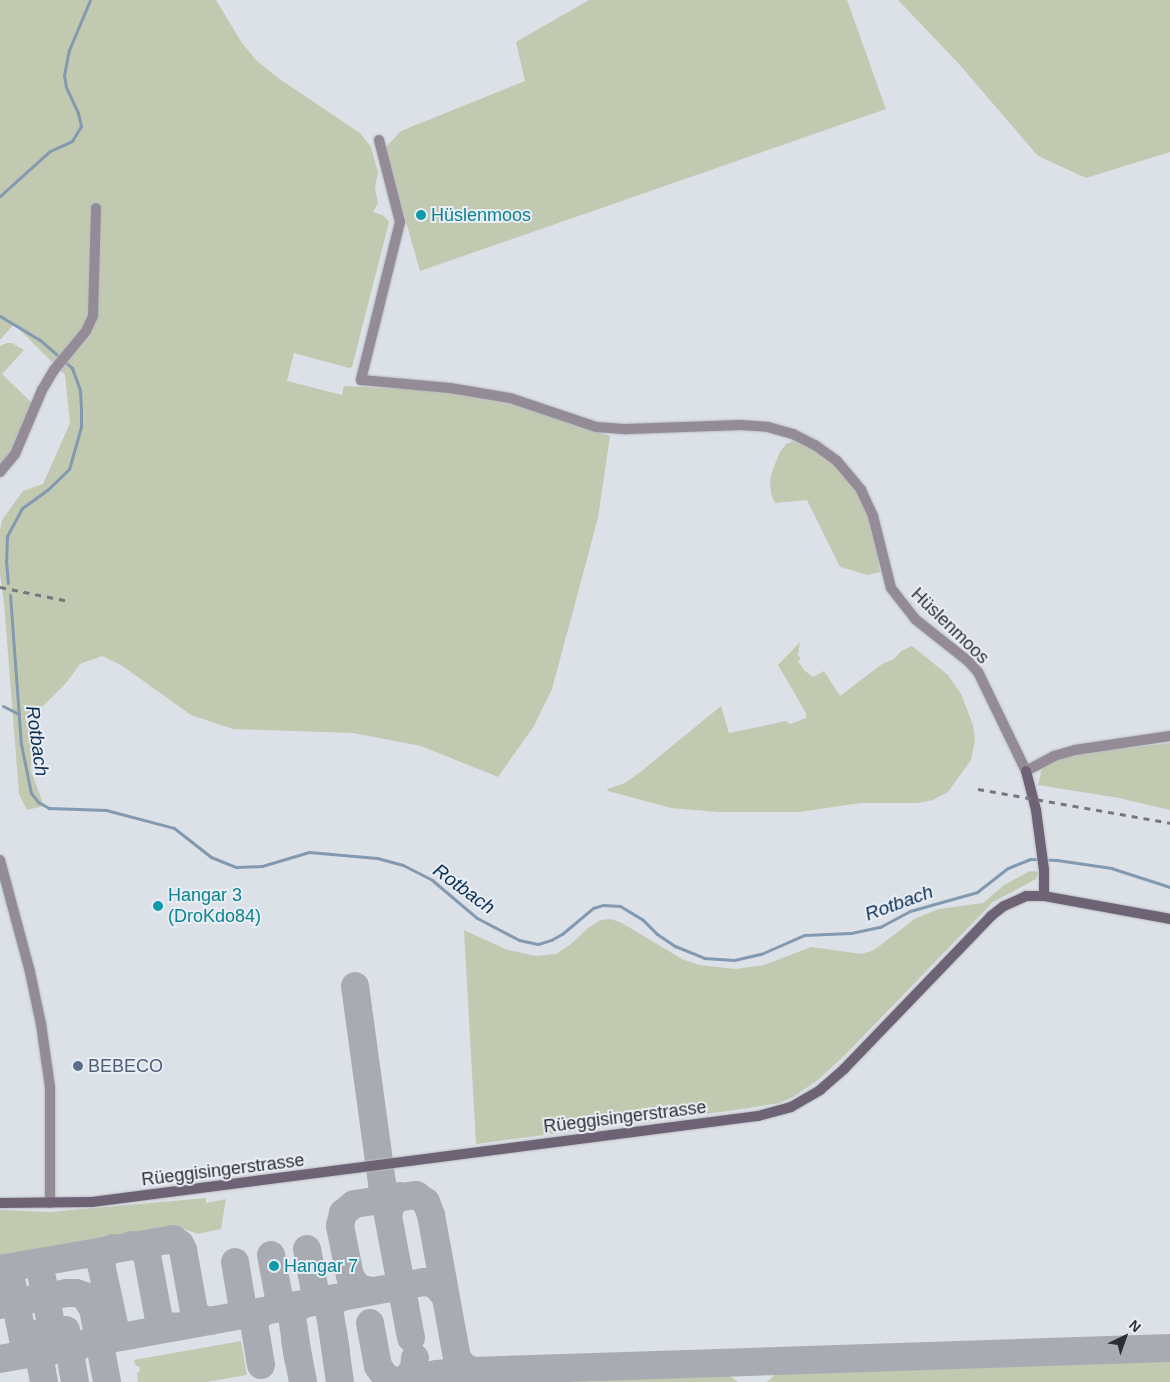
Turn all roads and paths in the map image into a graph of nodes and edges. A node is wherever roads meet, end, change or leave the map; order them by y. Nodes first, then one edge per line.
1 (379, 140) dead end
2 (96, 208) dead end
3 (0, 472) edge
4 (1170, 736) edge
5 (1026, 770) junction
6 (0, 860) edge
7 (1044, 896) junction
8 (1170, 918) edge
9 (0, 1203) edge
10 (50, 1203) junction

1 - 5 street, Hüslenmoos
2 - 3 street
4 - 5 street
5 - 7 main road, Hüslenmoos
6 - 10 street
7 - 8 main road, Rüeggisingerstrasse
7 - 10 main road, Rüeggisingerstrasse
9 - 10 main road, Rüeggisingerstrasse

